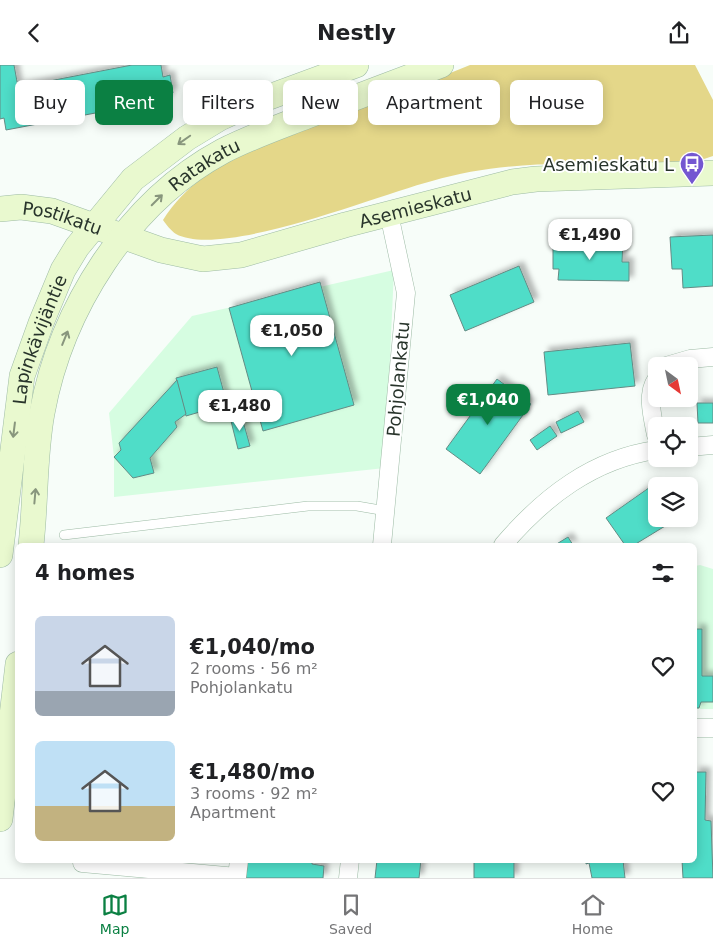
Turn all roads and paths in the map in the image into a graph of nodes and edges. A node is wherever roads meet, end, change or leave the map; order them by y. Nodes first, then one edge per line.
1 (356, 65) edge
2 (441, 65) edge
3 (713, 173) edge
4 (0, 209) edge
5 (389, 214) junction
6 (94, 224) junction
7 (124, 236) junction
8 (713, 357) edge
9 (698, 358) edge
10 (713, 445) edge
11 (698, 446) edge
12 (648, 451) edge
13 (4, 486) edge
14 (386, 511) junction
15 (64, 535) dead end
16 (31, 543) edge
17 (382, 543) edge
18 (506, 543) edge
19 (0, 555) edge
20 (15, 679) edge
21 (5, 728) edge
22 (697, 728) edge
23 (713, 728) edge
24 (4, 753) edge
25 (0, 819) edge
26 (82, 863) edge
27 (238, 863) edge
28 (350, 863) edge
29 (348, 878) edge

1 -> 6 main road, Ratakatu
7 -> 2 main road, Ratakatu
3 - 5 main road, Asemieskatu
4 - 6 main road, Postikatu
5 - 7 main road, Asemieskatu
5 - 14 street, Pohjolankatu
6 - 7 main road, Postikatu
6 -> 13 main road, Lapinkävijäntie
16 -> 7 main road, Lapinkävijäntie
8 - 9 street
10 - 11 street
12 - 18 street
13 - 19 main road, Lapinkävijäntie
14 - 15 lane
14 - 17 street, Pohjolankatu
20 - 21 main road
21 - 24 main road
22 - 23 street
24 - 25 main road
26 - 27 street
28 - 29 street

